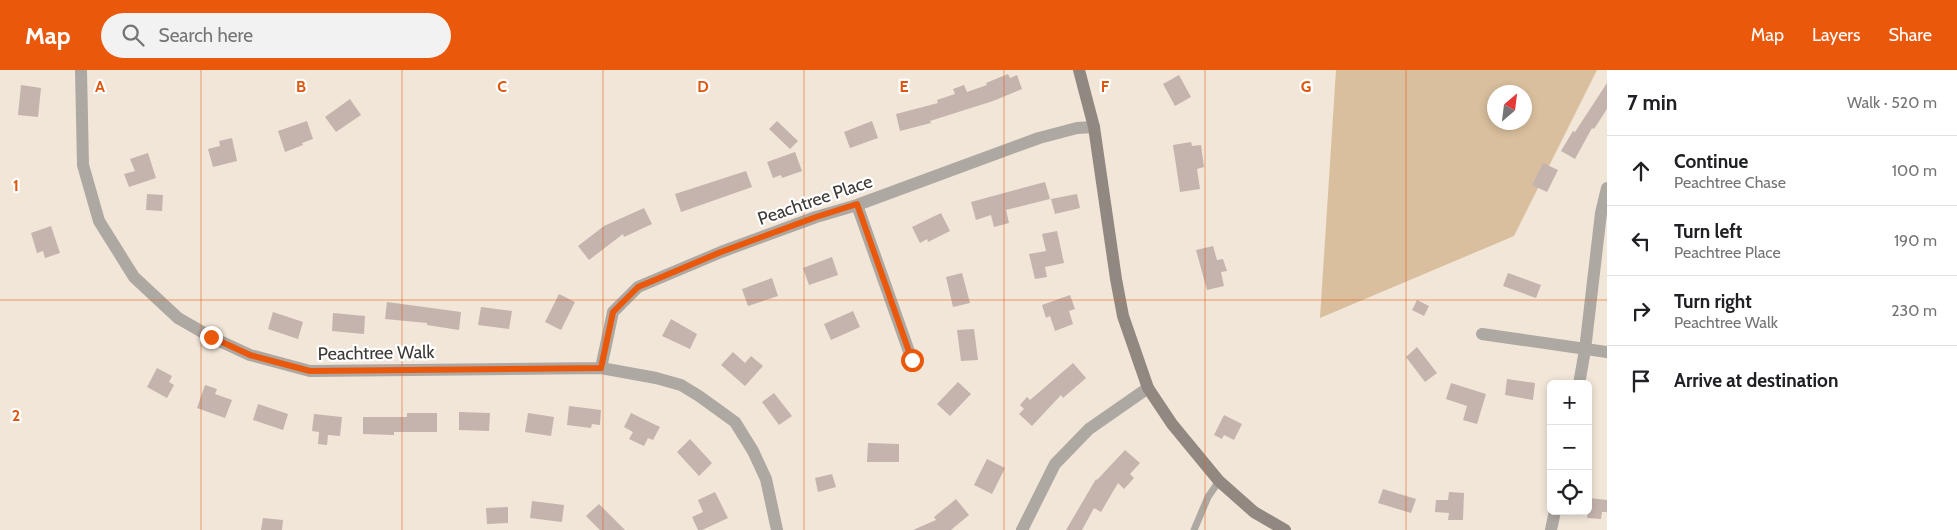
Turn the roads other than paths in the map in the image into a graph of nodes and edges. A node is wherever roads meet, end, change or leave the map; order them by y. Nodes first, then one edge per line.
1 (82, 70) edge
2 (1080, 70) edge
3 (1094, 126) junction
4 (1607, 188) edge
5 (857, 204) junction
6 (1482, 334) dead end
7 (1585, 350) junction
8 (1607, 352) edge
9 (912, 360) dead end
10 (601, 368) junction
11 (1580, 380) edge
12 (1148, 388) junction
13 (1219, 481) junction
14 (1554, 515) edge
15 (777, 530) edge
16 (1022, 530) edge
17 (1194, 530) edge
18 (1284, 530) edge
19 (1551, 530) edge

1 - 10 street, Peachtree Walk
2 - 3 main road
3 - 5 street, Peachtree Place
3 - 12 main road
4 - 7 street
5 - 9 street
5 - 10 street, Peachtree Place
6 - 7 street
7 - 8 street
7 - 11 street
10 - 15 street, Peachtree Walk
12 - 13 main road
12 - 16 street
13 - 17 lane
13 - 18 main road
14 - 19 street

